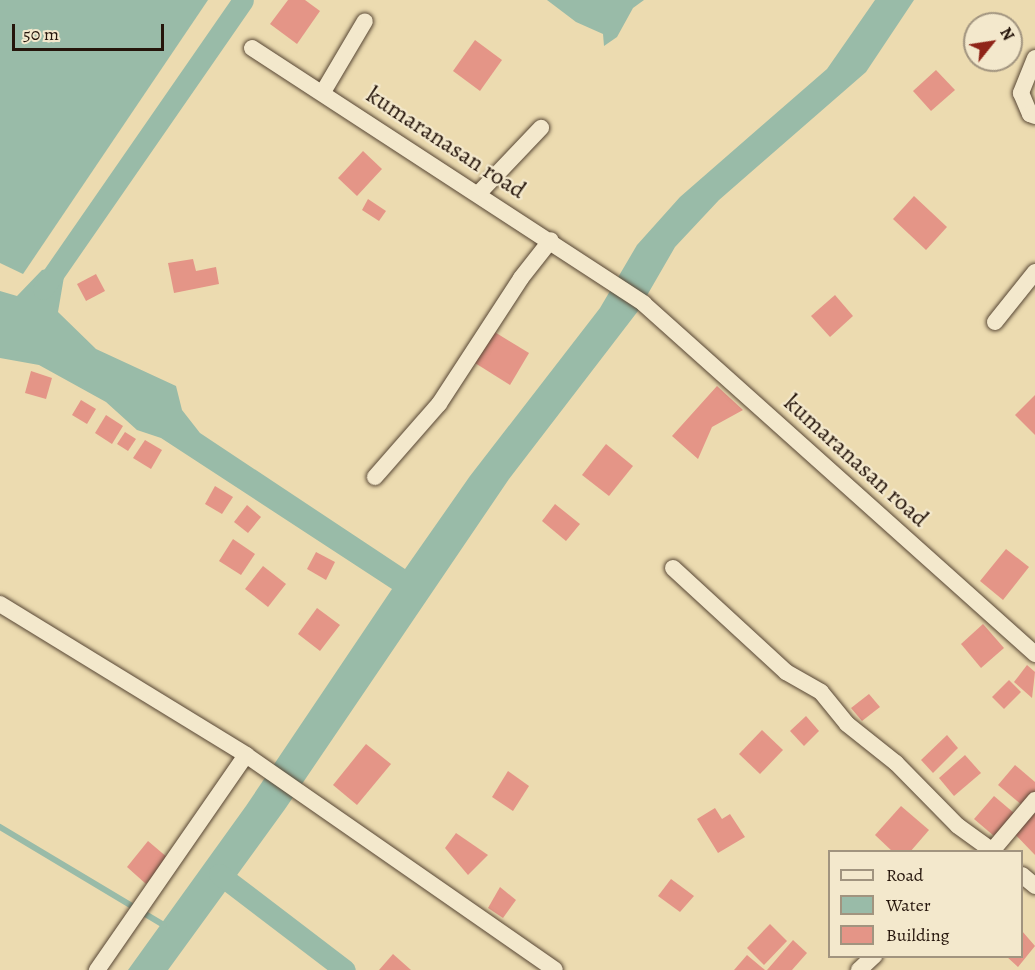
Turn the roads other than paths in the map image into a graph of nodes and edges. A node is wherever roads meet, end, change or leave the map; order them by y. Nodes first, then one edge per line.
1 (365, 21) dead end
2 (252, 48) dead end
3 (1035, 58) edge
4 (323, 92) junction
5 (1035, 116) edge
6 (541, 128) dead end
7 (479, 193) junction
8 (551, 240) junction
9 (1035, 272) edge
10 (995, 322) dead end
11 (375, 477) dead end
12 (674, 568) dead end
13 (0, 604) edge
14 (1035, 654) edge
15 (246, 755) junction
16 (1035, 800) edge
17 (992, 850) edge
18 (994, 850) edge
19 (1023, 875) edge
20 (1035, 886) edge
21 (873, 958) edge
22 (97, 970) edge
23 (555, 970) edge
24 (859, 970) edge

1 - 4 street
2 - 4 street, kumaranasan road
3 - 5 street
4 - 7 street, kumaranasan road
6 - 7 street
7 - 8 street, kumaranasan road
8 - 11 street
8 - 14 street, kumaranasan road
9 - 10 street
12 - 17 street
13 - 15 street
15 - 22 street
15 - 23 street
16 - 18 street
19 - 20 street
21 - 24 street

